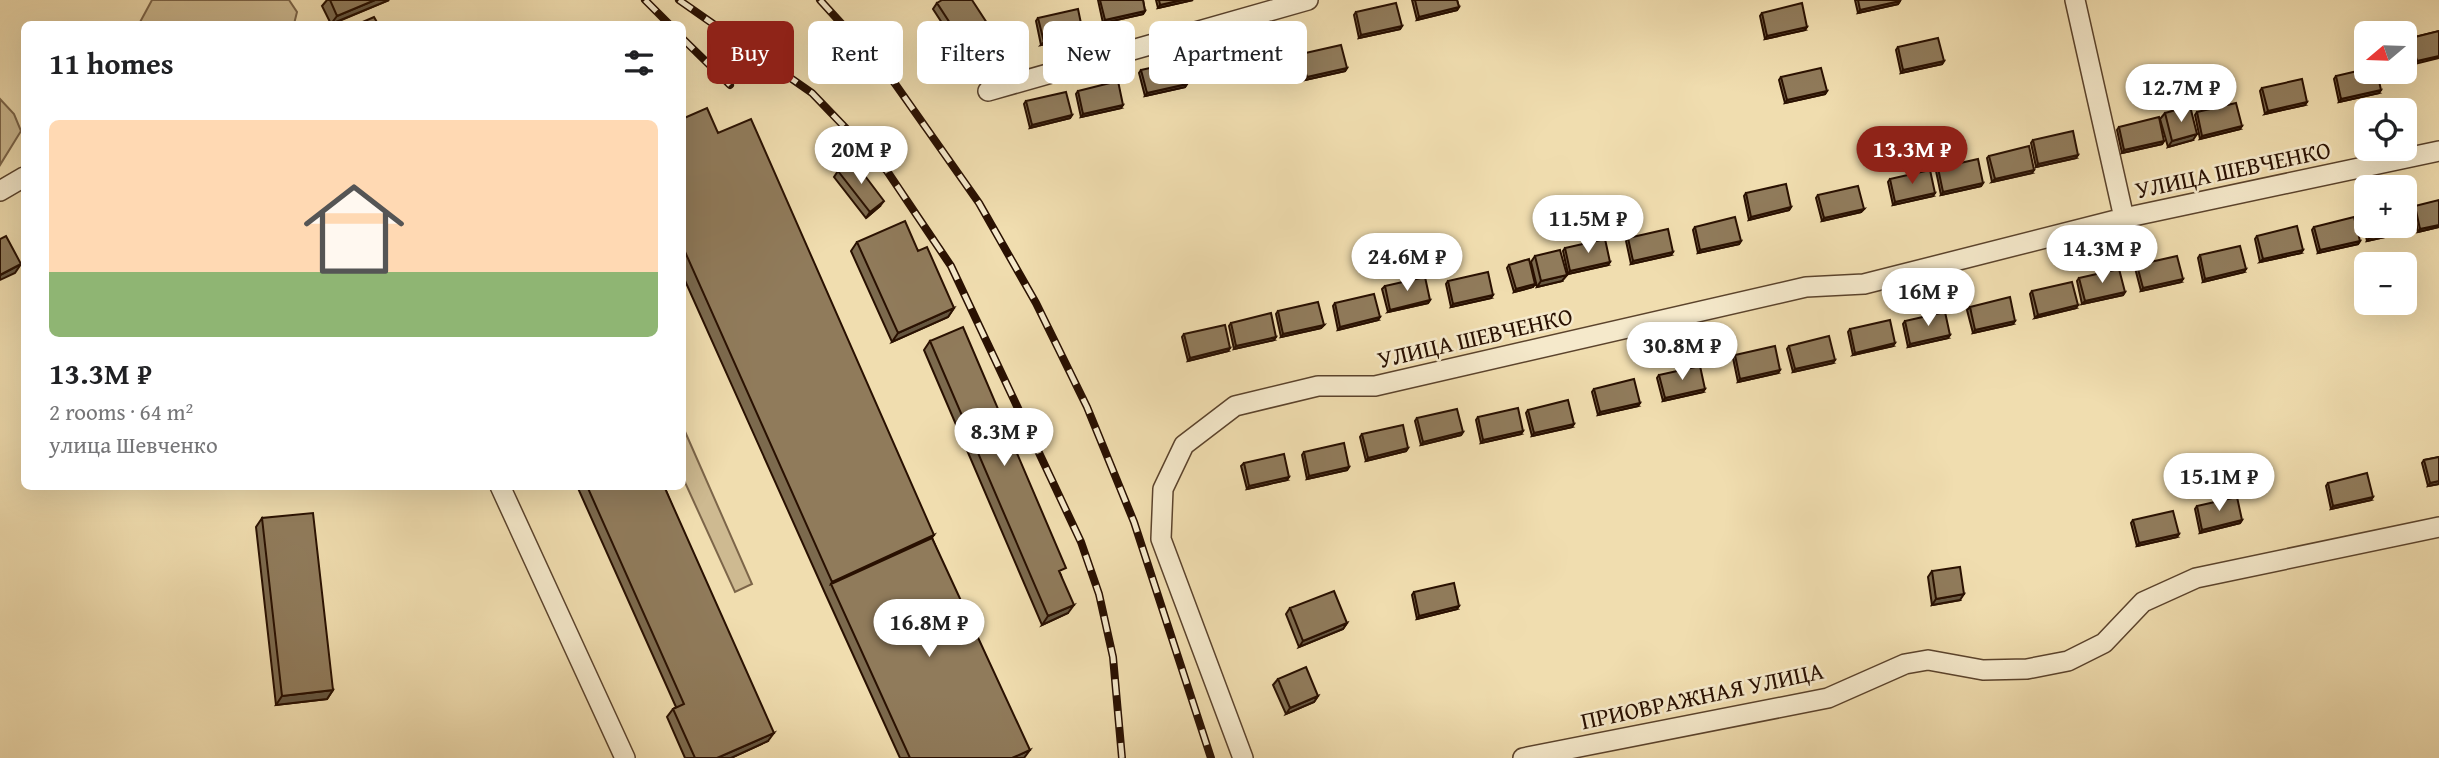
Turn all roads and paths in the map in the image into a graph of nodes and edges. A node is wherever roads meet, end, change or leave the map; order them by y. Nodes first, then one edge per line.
1 (1308, 0) edge
2 (2076, 0) edge
3 (988, 92) dead end
4 (2439, 151) edge
5 (21, 179) edge
6 (0, 191) edge
7 (2124, 218) junction
8 (502, 490) edge
9 (2439, 527) edge
10 (625, 758) edge
11 (1243, 758) edge
12 (1523, 758) edge

1 - 3 street
2 - 7 street
4 - 7 street, УЛИЦА ШЕВЧЕНКО
5 - 6 street
7 - 11 street, УЛИЦА ШЕВЧЕНКО
8 - 10 street
9 - 12 street, ПРИОВРАЖНАЯ УЛИЦА

